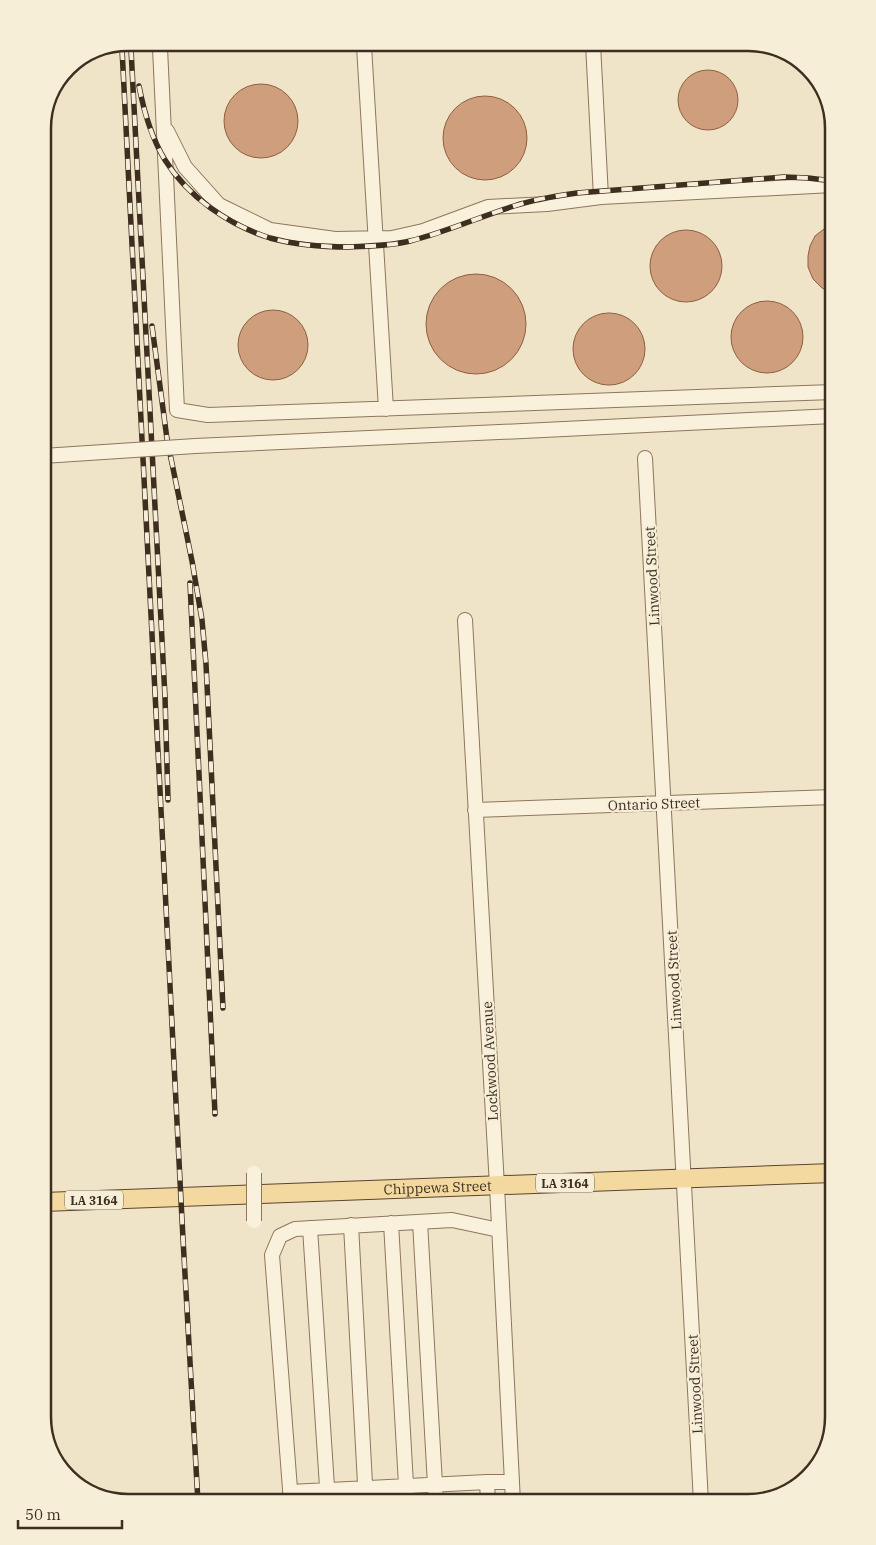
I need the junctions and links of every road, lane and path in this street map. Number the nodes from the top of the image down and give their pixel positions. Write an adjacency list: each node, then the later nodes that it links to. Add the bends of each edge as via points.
1 (160, 51): 4 (street)
2 (364, 51): 7 (street)
3 (593, 51): 6 (street)
4 (164, 126): 7 (street, via 184,167 219,205 270,230 335,239); 9 (street, via 177,410 208,415)
5 (825, 185): 6 (street)
6 (601, 197): 7 (street, via 488,207 424,231)
7 (375, 238): 9 (street)
8 (825, 392): 9 (street)
9 (386, 409)
10 (825, 416): 11 (street, bridge)
11 (51, 455)
12 (645, 458): 15 (street, Linwood Street)
13 (465, 620): 16 (street, Lockwood Avenue)
14 (825, 797): 15 (street, Ontario Street)
15 (664, 804): 16 (street, Ontario Street); 19 (street, Linwood Street)
16 (475, 810): 20 (street, Lockwood Avenue)
17 (825, 1173): 19 (main road, Chippewa Street / LA 3164)
18 (254, 1174): 22 (street, bridge)
19 (684, 1178): 20 (main road, Chippewa Street / LA 3164); 40 (street, Linwood Street)
20 (497, 1186): 21 (main road, Chippewa Street / LA 3164); 27 (street, Lockwood Avenue)
21 (51, 1202)
22 (254, 1221)
23 (420, 1222): 24 (street); 27 (street, via 452,1220); 30 (street)
24 (391, 1223): 25 (street); 31 (street)
25 (351, 1225): 26 (street); 34 (street)
26 (310, 1228): 32 (street, via 295,1229 280,1236 272,1255); 33 (street)
27 (499, 1230): 29 (street, Lockwood Avenue)
28 (487, 1482): 29 (street); 30 (street); 38 (street)
29 (512, 1482): 39 (street, Lockwood Avenue)
30 (436, 1485): 31 (street); 37 (street)
31 (405, 1486): 35 (street); 36 (street)
32 (291, 1494)
33 (327, 1494)
34 (365, 1494)
35 (369, 1494)
36 (406, 1494)
37 (436, 1494)
38 (488, 1494)
39 (513, 1494)
40 (701, 1494)

